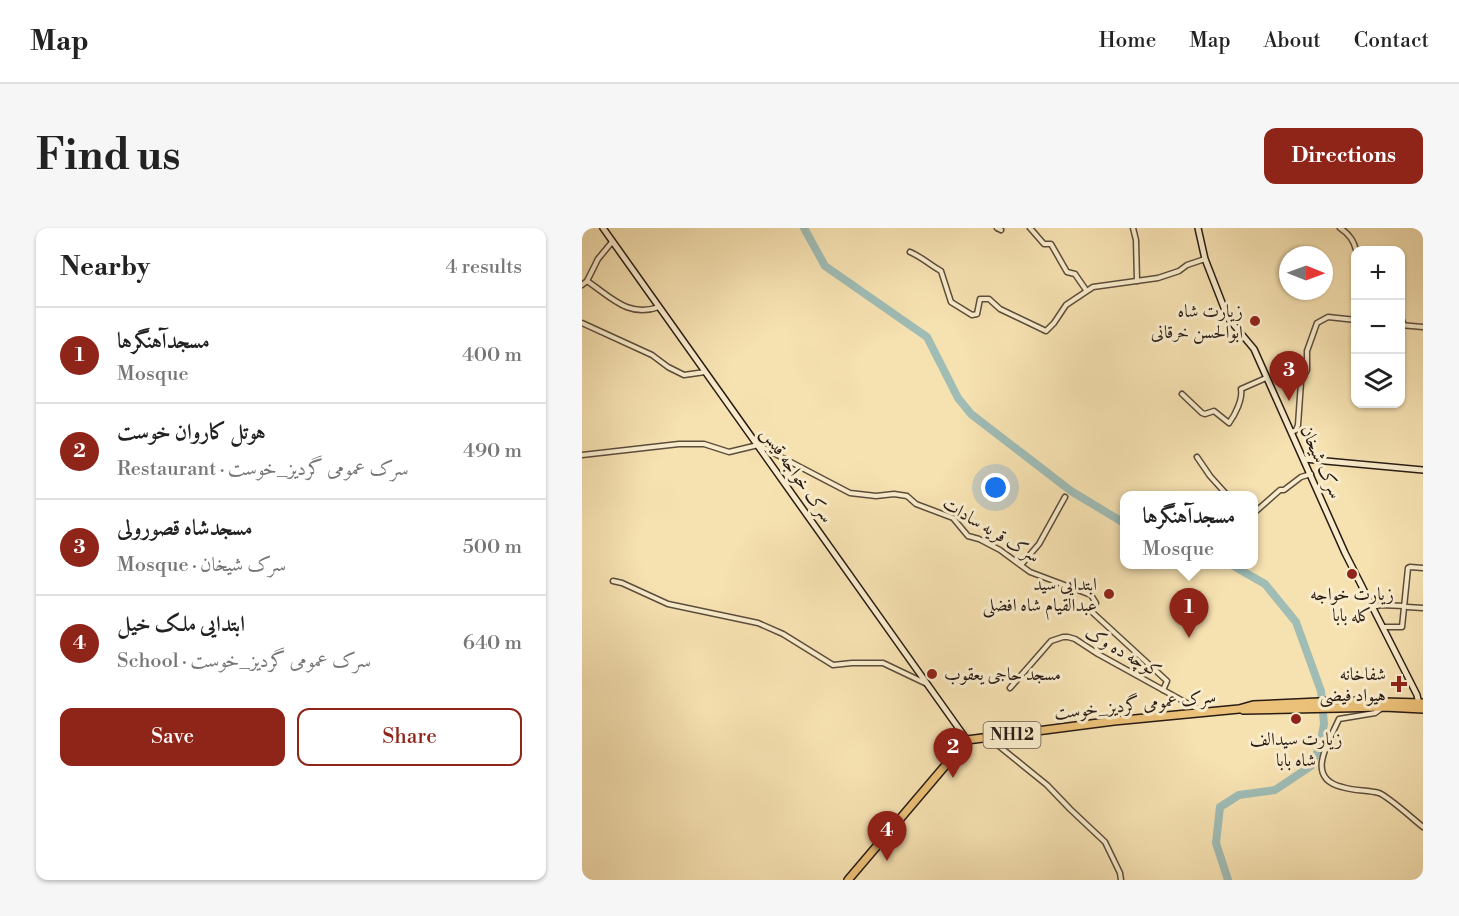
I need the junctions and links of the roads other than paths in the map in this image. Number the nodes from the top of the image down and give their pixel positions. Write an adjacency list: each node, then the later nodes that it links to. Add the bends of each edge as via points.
1 (603, 228): 6 (street, سرک خواجه قیس)
2 (1030, 228): 13 (street, via 1044,244 1051,244 1067,272 1075,274)
3 (1133, 228): 10 (street)
4 (1198, 228): 9 (street, سرک شیخان)
5 (1340, 228): 7 (street)
6 (612, 242): 11 (street); 14 (street, سرک خواجه قیس)
7 (1355, 246)
8 (910, 252): 13 (street, via 941,271 951,302 972,315 977,314 980,299 989,299 1000,309 1046,331 1066,305)
9 (1205, 259): 10 (street, via 1158,278); 20 (street, سرک شیخان, via 1228,318 1254,349)
10 (1137, 280): 13 (street)
11 (587, 281): 12 (street); 14 (street, via 627,308 638,311)
12 (582, 285)
13 (1086, 290)
14 (658, 307): 19 (street, سرک خواجه قیس)
15 (1351, 319): 22 (street, via 1328,317 1317,323 1301,382 1298,425)
16 (582, 323): 19 (street, via 652,355 684,375)
17 (1405, 325): 18 (street)
18 (1423, 327)
19 (705, 372): 23 (street, سرک خواجه قیس)
20 (1266, 378): 21 (street, via 1241,389 1239,404 1229,423 1214,411 1202,413); 22 (street, سرک شیخان)
21 (1182, 394)
22 (1292, 432): 26 (street, سرک شیخان)
23 (758, 445): 24 (street, via 729,452 704,444 679,444); 32 (street, سرک قریه سادات, via 850,493 907,496 916,504 952,518 968,536); 39 (street, سرک خواجه قیس)
24 (582, 455)
25 (1197, 457): 29 (street)
26 (1304, 459): 27 (street); 28 (street, سرک شیخان)
27 (1423, 470)
28 (1311, 474): 31 (street, via 1280,490); 35 (street, سرک شیخان)
29 (1224, 491)
30 (1065, 497): 32 (street, via 1039,544)
31 (1258, 509)
32 (1021, 565): 41 (street, سرک قریه سادات, via 1091,595 1096,603 1092,612 1167,681)
33 (1423, 568): 36 (street, via 1408,568)
34 (613, 581): 39 (street, via 668,604 758,623 833,665 883,663)
35 (1372, 607): 36 (street); 38 (street, سرک شیخان)
36 (1405, 607): 37 (street); 38 (street, via 1402,627)
37 (1423, 608)
38 (1383, 627): 43 (street, سرک شیخان)
39 (928, 685): 47 (street, سرک خواجه قیس)
40 (1010, 688): 41 (street, کوچه ده وک, via 1051,641 1063,637 1075,639)
41 (1163, 690): 45 (street, کوچه ده وک)
42 (1341, 705): 43 (highway, سرک عمومی گردیز_خوست / NH12); 44 (highway, سرک عمومی گردیز_خوست / NH12); 45 (highway, سرک عمومی گردیز_خوست / NH12, via 1253,705)
43 (1421, 706): 44 (highway, سرک عمومی گردیز_خوست / NH12)
44 (1383, 707): 48 (street, via 1375,713 1339,719 1321,758 1323,776 1342,788 1381,794)
45 (1204, 712): 46 (highway, سرک عمومی گردیز_خوست / NH12)
46 (988, 738): 47 (highway, سرک عمومی گردیز_خوست / NH12); 50 (street, via 1047,785 1105,842)
47 (967, 740): 49 (highway, NH12)
48 (1423, 827)
49 (848, 880)
50 (1120, 880)

